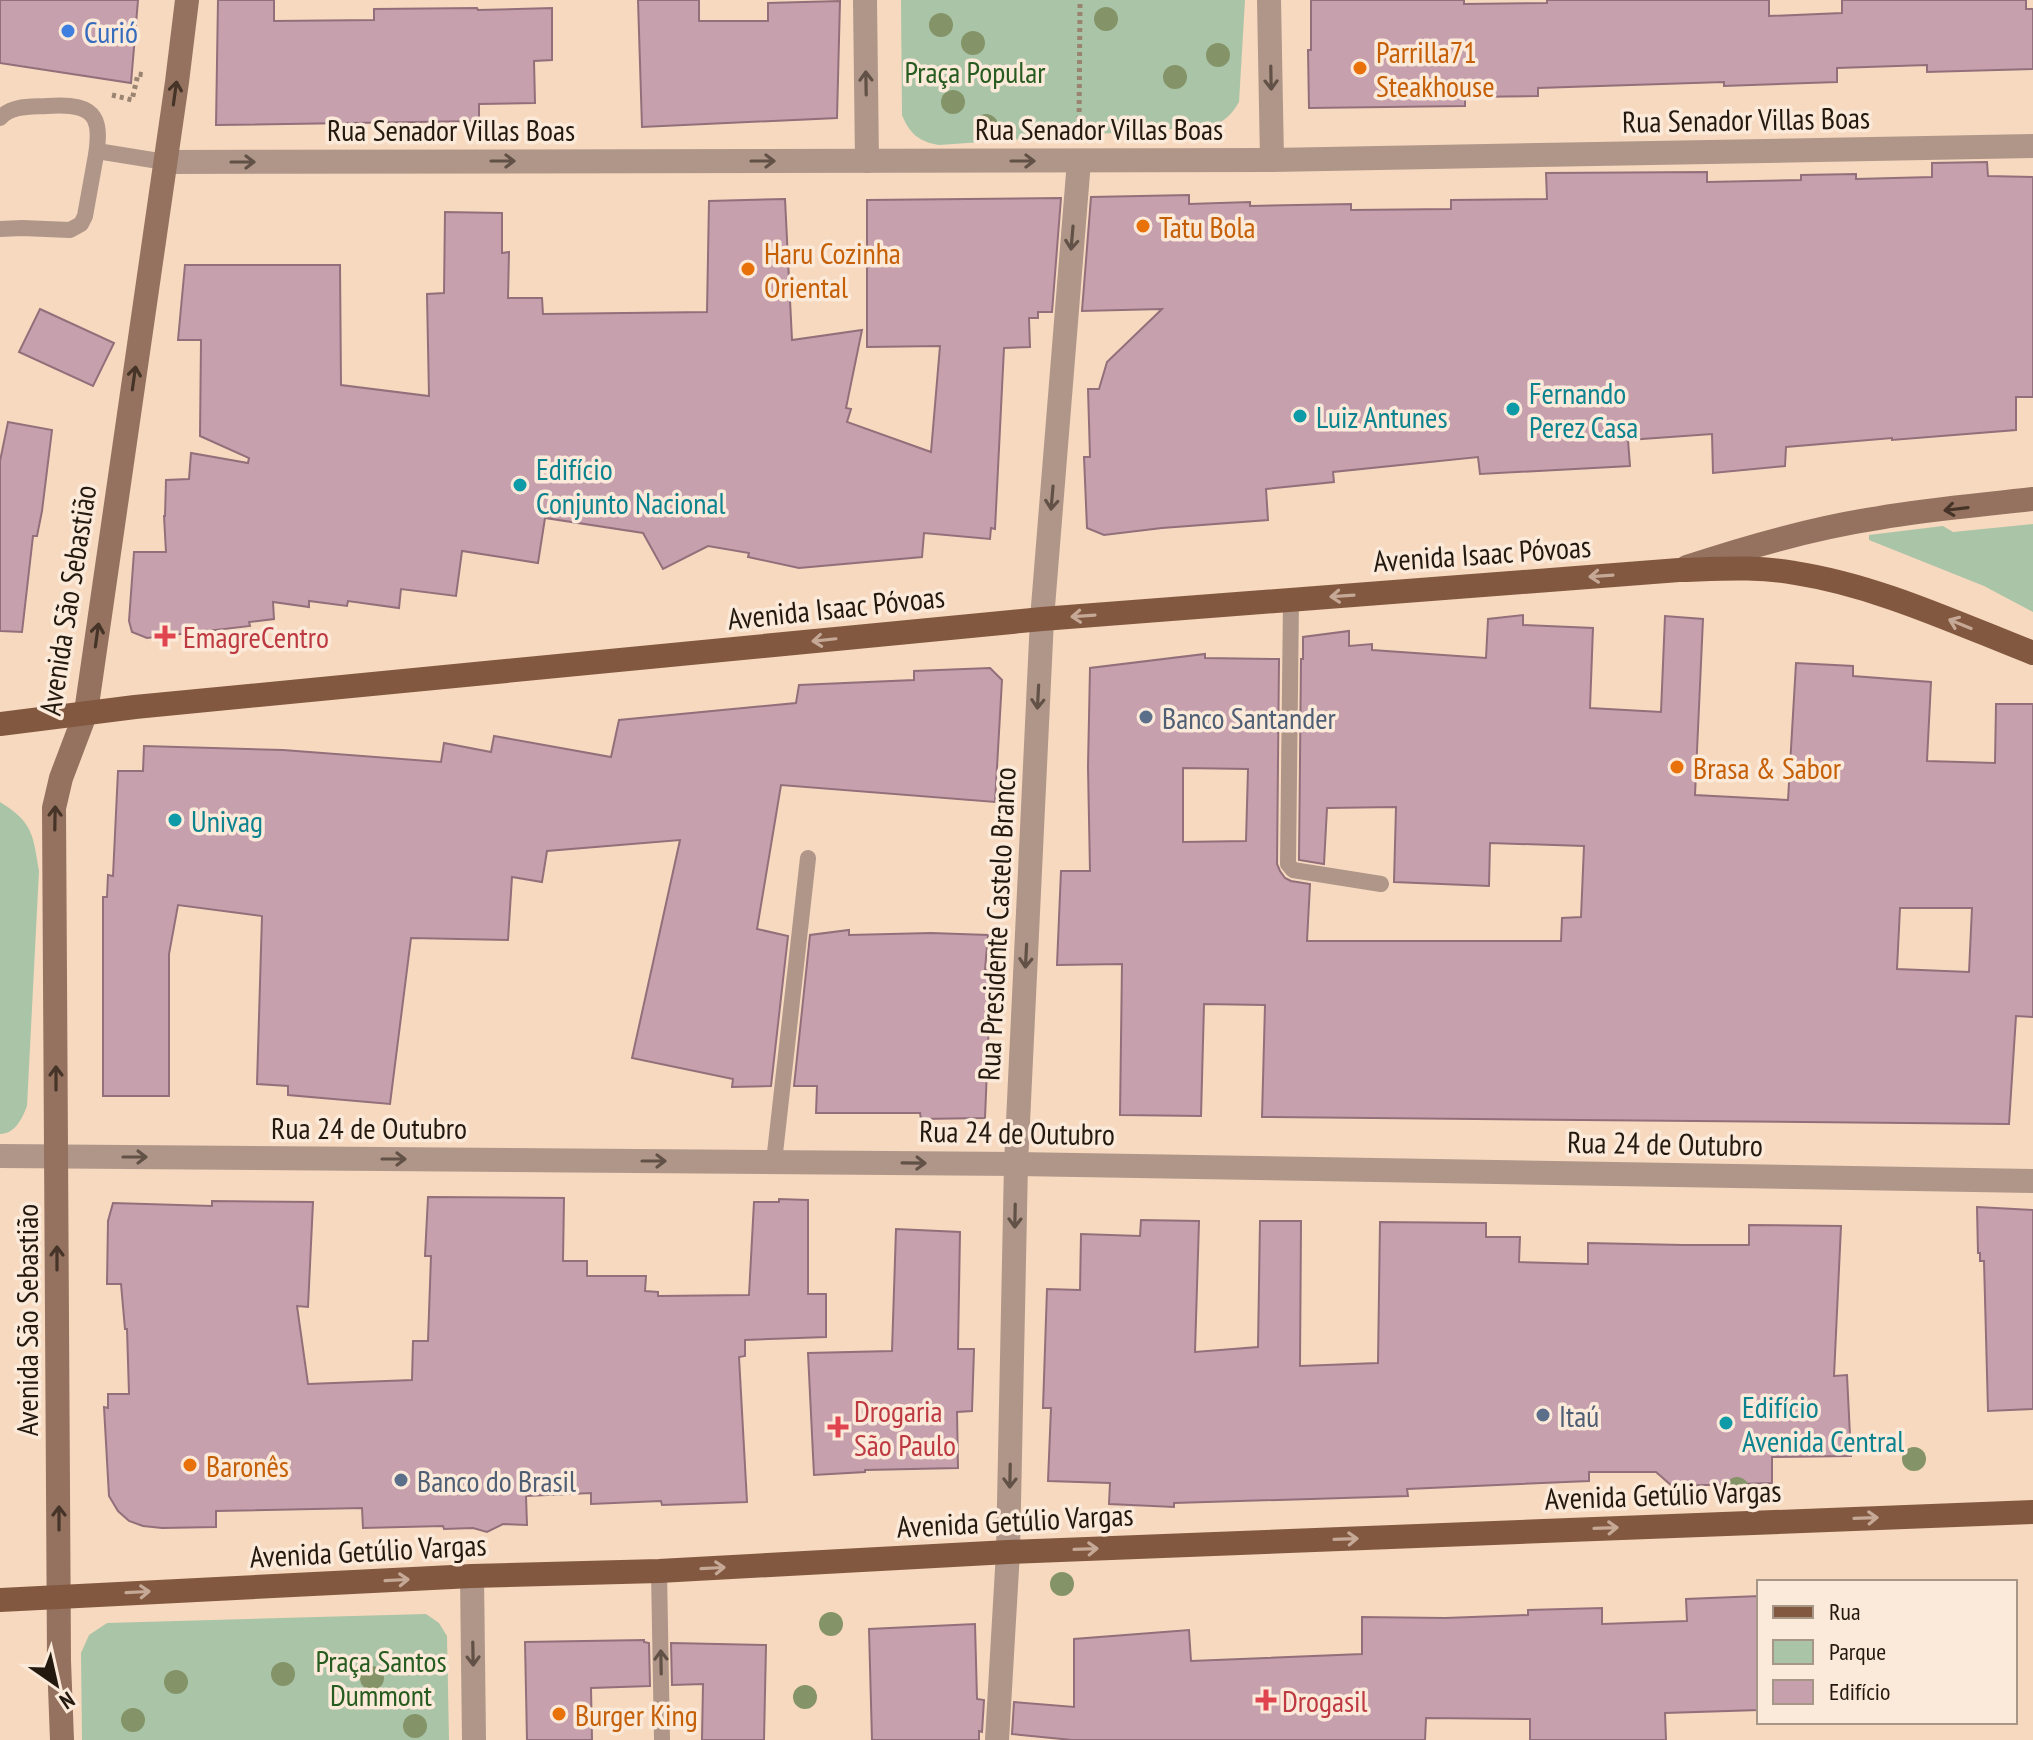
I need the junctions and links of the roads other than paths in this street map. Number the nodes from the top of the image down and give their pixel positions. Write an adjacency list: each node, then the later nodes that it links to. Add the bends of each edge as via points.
1 (187, 0): 10 (street, Avenida São Sebastião, one-way to 1)
2 (865, 0): 8 (street, one-way to 2)
3 (1269, 0): 7 (street, one-way to 7)
4 (0, 118): 6 (lane, via 16,108 64,105 88,111 97,121)
5 (2033, 146): 7 (street, Rua Senador Villas Boas)
6 (97, 151): 10 (lane); 11 (lane, via 81,224 70,230)
7 (1272, 160): 9 (street, Rua Senador Villas Boas)
8 (867, 161): 9 (street, Rua Senador Villas Boas, one-way to 9); 10 (street, Rua Senador Villas Boas, one-way to 8)
9 (1079, 161): 15 (street, Rua Presidente Castelo Branco, one-way to 15)
10 (165, 162): 17 (street, Avenida São Sebastião, one-way to 10)
11 (0, 229)
12 (2033, 499): 13 (street, Avenida Isaac Póvoas, one-way to 13, via 1808,531)
13 (1679, 570): 14 (main road, Avenida Isaac Póvoas, one-way to 14); 16 (main road, Avenida Isaac Póvoas, one-way to 13, via 1852,586 1744,568)
14 (1291, 600): 15 (main road, Avenida Isaac Póvoas, one-way to 15); 20 (lane, via 1288,864 1293,870)
15 (1042, 619): 17 (main road, Avenida Isaac Póvoas, one-way to 17); 24 (street, Rua Presidente Castelo Branco, one-way to 24)
16 (2033, 653)
17 (86, 712): 18 (main road, Avenida Isaac Póvoas); 22 (street, Avenida São Sebastião, one-way to 17, via 54,808)
18 (0, 724)
19 (808, 858): 23 (lane)
20 (1381, 884)
21 (0, 1156): 22 (street, Rua 24 de Outubro)
22 (57, 1156): 23 (street, Rua 24 de Outubro, one-way to 23); 30 (street, Avenida São Sebastião, one-way to 22)
23 (774, 1162): 24 (street, Rua 24 de Outubro, one-way to 24)
24 (1016, 1164): 25 (street, Rua 24 de Outubro); 27 (street, Rua Presidente Castelo Branco, one-way to 27)
25 (2033, 1181)
26 (2033, 1512): 27 (main road, Avenida Getúlio Vargas, one-way to 26)
27 (1008, 1552): 28 (main road, Avenida Getúlio Vargas, one-way to 27); 35 (street, Rua Presidente Castelo Branco)
28 (659, 1571): 29 (main road, Avenida Getúlio Vargas); 34 (lane, one-way to 28)
29 (472, 1576): 30 (main road, Avenida Getúlio Vargas, one-way to 29); 33 (street, one-way to 33)
30 (60, 1596): 31 (main road, Avenida Getúlio Vargas); 32 (street, Avenida São Sebastião)
31 (0, 1600)
32 (62, 1740)
33 (474, 1740)
34 (662, 1740)
35 (997, 1740)

